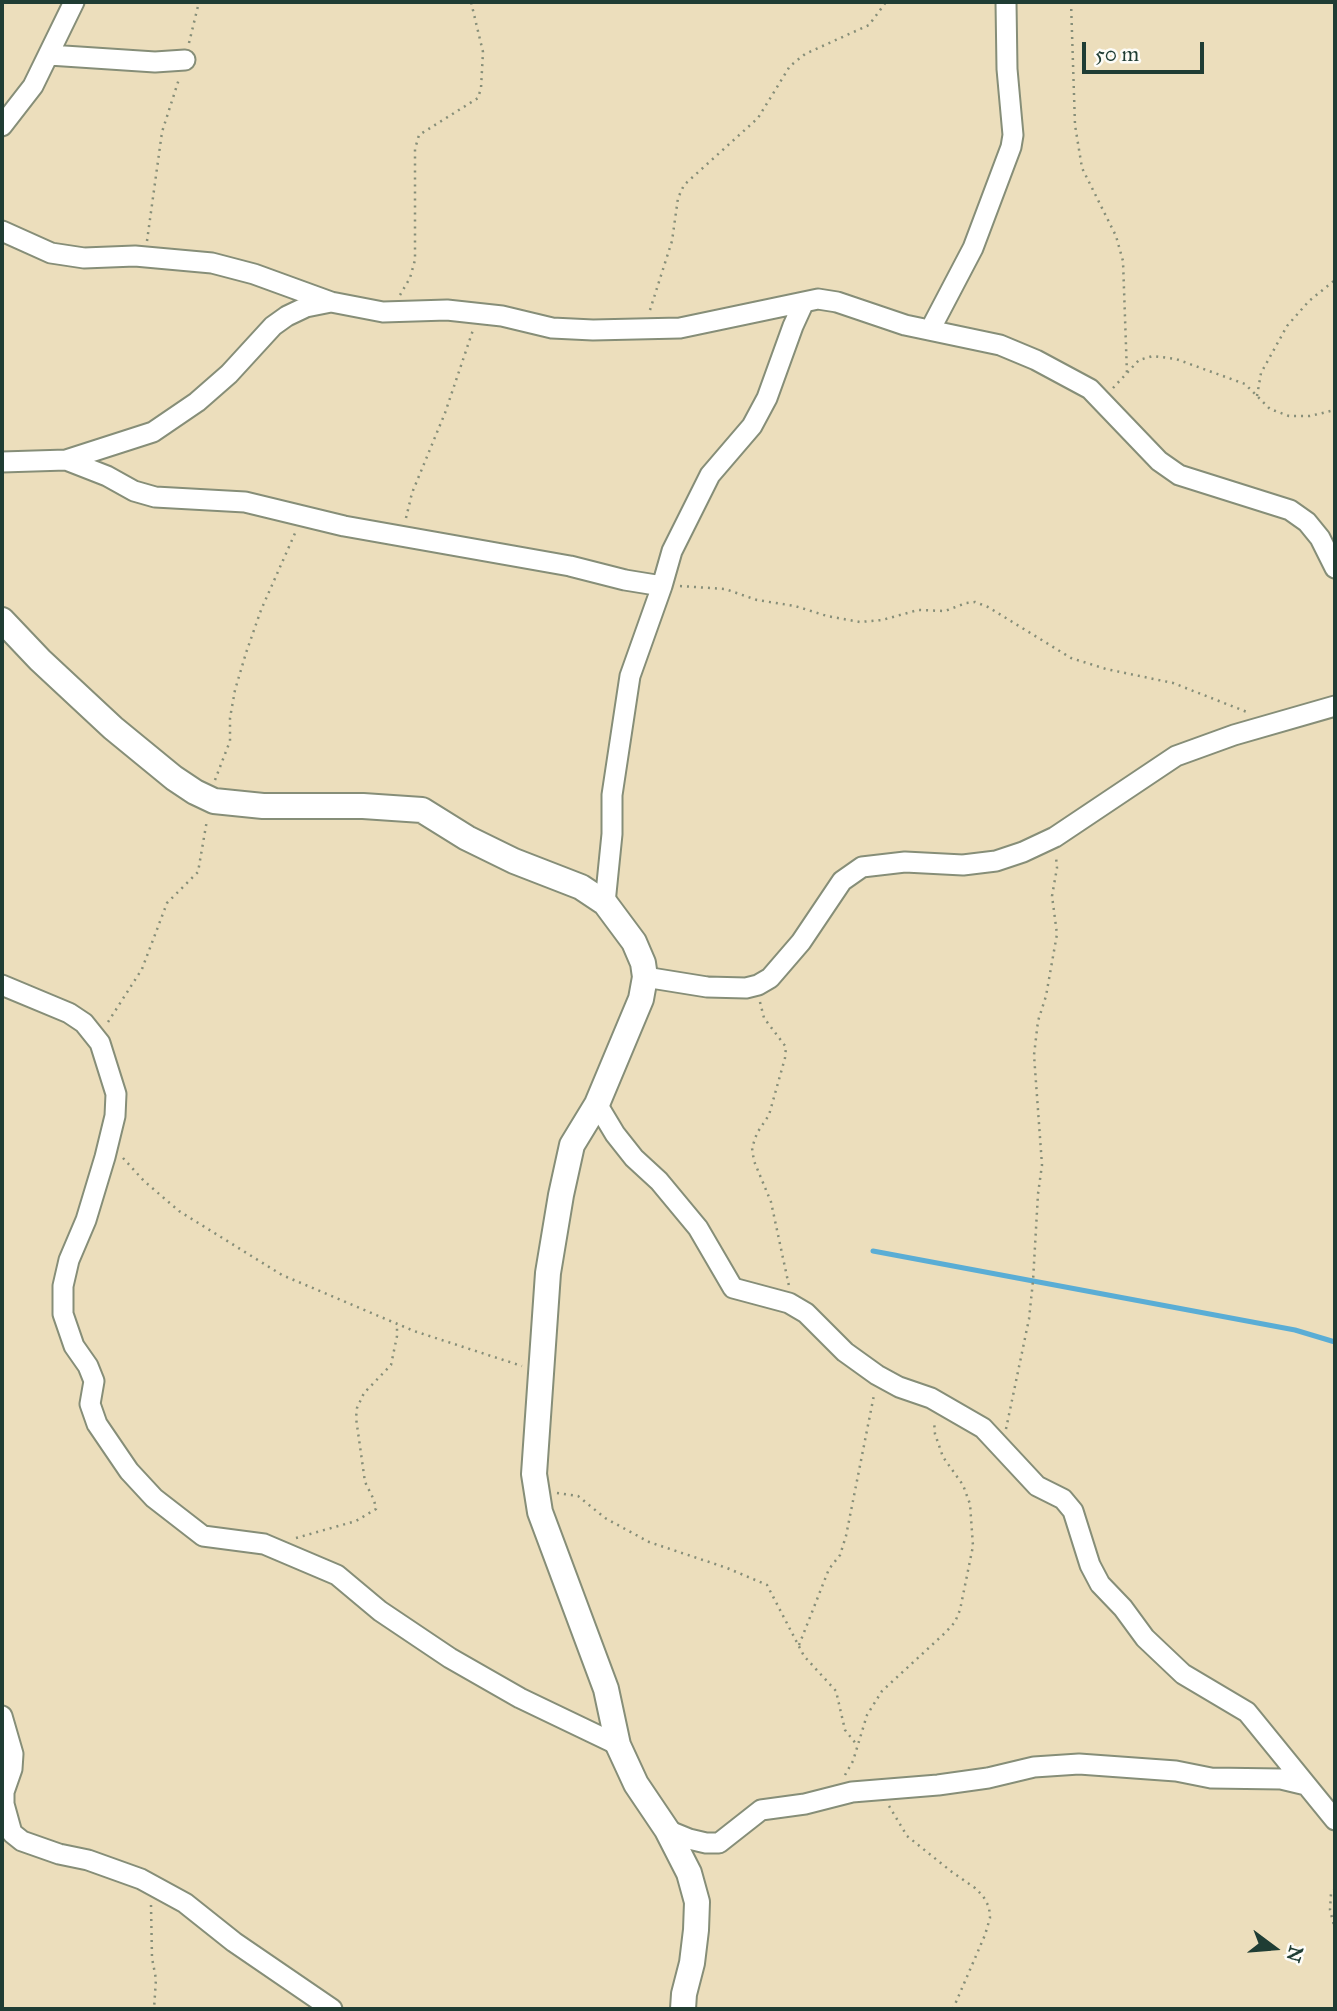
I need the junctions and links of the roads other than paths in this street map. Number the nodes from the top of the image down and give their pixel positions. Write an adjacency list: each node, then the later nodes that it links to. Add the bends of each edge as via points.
1 (74, 2): 3 (street)
2 (1006, 2): 9 (street, via 1011,147 973,248)
3 (49, 55): 4 (street); 5 (street, via 33,86)
4 (185, 60)
5 (2, 126)
6 (2, 231): 7 (street, via 51,253 212,263)
7 (331, 302): 8 (street, via 383,312 447,310 552,328 593,330 680,328); 10 (street, via 306,307 273,326 229,374 153,432)
8 (803, 302): 9 (street, via 837,302); 13 (street, via 766,398 752,426 710,475 672,551)
9 (930, 330): 12 (street, via 1015,350 1090,389 1159,461 1179,475 1290,510 1307,522)
10 (66, 460): 11 (street); 13 (street, via 155,497 244,502 344,526)
11 (2, 462)
12 (1335, 568)
13 (662, 586): 16 (street, via 630,676 624,709 612,795)
14 (2, 620): 16 (street, via 113,728 174,778 211,799 263,806 422,810 467,838 581,887)
15 (1335, 706): 17 (street, via 1176,756 1055,837 1023,852 963,865 905,862 862,867 842,881 801,942 770,978 758,985 707,987)
16 (605, 904): 17 (street, via 634,942)
17 (645, 977): 19 (street)
18 (2, 985): 21 (street, via 84,1023 100,1043 116,1094 109,1143 69,1259 63,1314 94,1381 90,1404 97,1424 129,1471 154,1498 203,1536 264,1544 337,1575 380,1611 450,1658)
19 (597, 1104): 21 (street, via 572,1145 561,1195 548,1273 534,1474 540,1512 606,1689); 22 (street, via 615,1135 698,1228 733,1288 789,1303 877,1375 983,1427 1037,1486 1063,1499 1073,1511 1100,1584 1145,1638 1183,1674 1247,1712)
20 (2, 1716): 25 (street, via 13,1754 4,1792 12,1833 22,1841 141,1879 186,1903)
21 (618, 1745): 24 (street, via 636,1784)
22 (1306, 1785): 23 (street); 24 (street, via 1281,1779 1211,1778 1079,1764 1034,1767 988,1778 852,1792 761,1810 719,1843)
23 (1335, 1820)
24 (667, 1830): 26 (street, via 696,1902)
25 (332, 2009)
26 (684, 2009)

